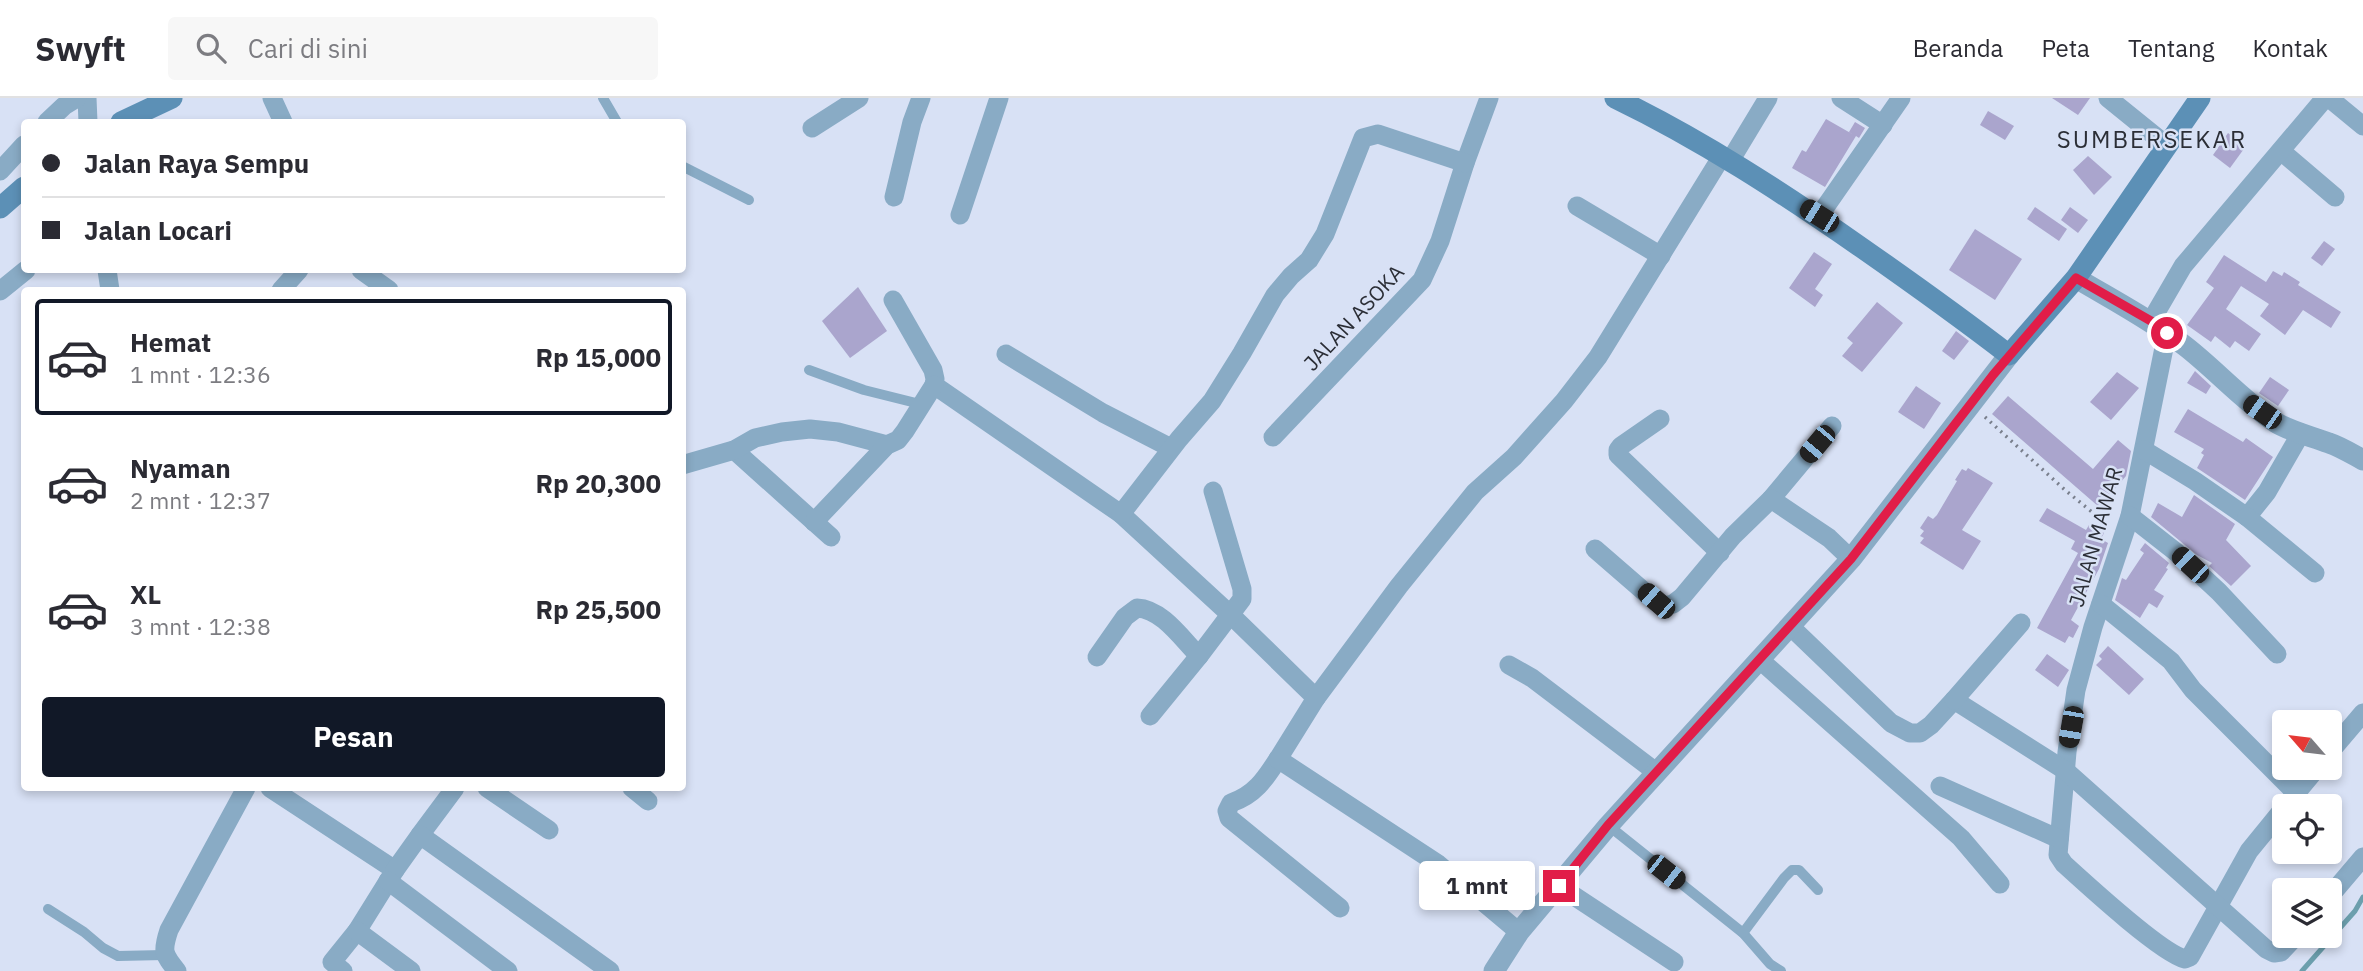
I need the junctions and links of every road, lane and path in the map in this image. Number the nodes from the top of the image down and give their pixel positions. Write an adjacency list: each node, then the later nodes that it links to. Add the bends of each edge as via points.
1 (77, 98): 17 (street)
2 (87, 98): 18 (street)
3 (173, 98): 19 (main road)
4 (272, 98): 20 (street)
5 (603, 98): 21 (lane)
6 (859, 98): 24 (street)
7 (921, 98): 33 (street)
8 (999, 98): 38 (street)
9 (1489, 98): 29 (street, JALAN ASOKA)
10 (1615, 98): 28 (main road)
11 (1768, 98): 28 (street)
12 (1841, 98): 22 (street)
13 (1901, 98): 22 (street)
14 (2108, 98): 25 (street)
15 (2200, 98): 25 (main road)
16 (2327, 98): 23 (street); 27 (street, JALAN MAWAR)
17 (50, 119)
18 (88, 119)
19 (128, 119)
20 (282, 119)
21 (615, 119)
22 (1883, 125): 39 (street)
23 (2363, 126)
24 (812, 128)
25 (2166, 145): 44 (main road)
26 (21, 148): 31 (street)
27 (2281, 151): 34 (street); 49 (street, JALAN MAWAR, via 2183,266)
28 (1726, 159): 39 (main road); 40 (street)
29 (1465, 163): 59 (street, JALAN ASOKA, via 1422,280); 61 (street, via 1378,134 1363,138 1325,234 1309,260 1275,295 1212,401)
30 (686, 168): 35 (lane)
31 (0, 170)
32 (21, 190): 37 (main road)
33 (894, 197)
34 (2335, 197)
35 (749, 200)
36 (1577, 205): 40 (street)
37 (0, 208)
38 (960, 215)
39 (1819, 216): 51 (main road)
40 (1661, 257): 87 (street, via 1570,393 1514,457 1475,492)
41 (22, 273): 47 (street)
42 (296, 273): 45 (street)
43 (365, 273): 46 (street)
44 (2076, 278): 49 (street); 51 (main road)
45 (284, 287)
46 (384, 287)
47 (0, 291)
48 (893, 300): 53 (street, via 933,370)
49 (2159, 327): 58 (street, via 2250,404); 63 (street, JALAN MAWAR)
50 (1006, 354): 61 (street)
51 (2009, 355): 55 (street)
52 (809, 370): 54 (lane)
53 (934, 385): 54 (street); 68 (street)
54 (920, 404): 60 (street, via 898,440)
55 (1970, 404): 73 (path); 76 (street)
56 (1660, 419): 75 (street, via 1620,446 1618,455)
57 (1832, 426): 67 (street)
58 (2301, 433): 64 (street); 70 (street)
59 (1273, 437)
60 (887, 445): 62 (street, via 810,429 755,438); 71 (street)
61 (1171, 448): 68 (street)
62 (734, 450): 65 (street); 71 (street)
63 (2144, 450): 69 (street, JALAN MAWAR); 70 (street)
64 (2363, 460)
65 (686, 464)
66 (1213, 491): 79 (street, via 1242,589 1241,603)
67 (1771, 499): 75 (street); 76 (street, via 1829,538)
68 (1121, 514): 79 (street)
69 (2130, 516): 73 (street, JALAN MAWAR); 82 (street, via 2219,592)
70 (2247, 517): 77 (street)
71 (814, 522): 72 (street)
72 (831, 537)
73 (2123, 538): 78 (street, JALAN MAWAR)
74 (1595, 549): 75 (street, via 1665,606 1682,597)
75 (1720, 553)
76 (1851, 559): 81 (street)
77 (2315, 573)
78 (2101, 604): 93 (street, JALAN MAWAR, via 2076,690); 102 (street, via 2171,661)
79 (1230, 615): 83 (street); 87 (street)
80 (2021, 623): 88 (street)
81 (1791, 627): 85 (street); 88 (street, via 1902,730 1920,733)
82 (2277, 654)
83 (1199, 656): 84 (street, via 1161,617 1148,608 1137,608 1125,617); 90 (street)
84 (1097, 657)
85 (1760, 660): 94 (street); 113 (street, via 1961,838)
86 (1509, 665): 94 (street)
87 (1316, 698): 92 (street)
88 (1954, 700): 93 (street)
89 (2363, 713): 91 (street)
90 (1150, 716)
91 (2342, 738)
92 (1278, 759): 117 (street, via 1259,787 1231,803 1229,818); 120 (street, via 1438,864)
93 (2066, 762): 109 (street, JALAN MAWAR); 116 (street)
94 (1656, 772): 106 (street)
95 (2307, 780): 103 (street)
96 (1940, 786): 109 (street)
97 (244, 791): 123 (street, via 169,930)
98 (274, 791): 111 (street)
99 (453, 791): 108 (street)
100 (491, 791): 107 (street)
101 (636, 791): 104 (street)
102 (2280, 794)
103 (2295, 794)
104 (648, 801)
105 (2272, 823): 116 (street, via 2249,851)
106 (1608, 825): 114 (street); 121 (lane)
107 (549, 830)
108 (419, 835): 111 (street); 129 (street)
109 (2059, 839): 116 (street, via 2058,855 2064,864 2181,958 2190,957)
110 (2363, 857): 112 (street)
111 (392, 876): 119 (street); 128 (street)
112 (2342, 882)
113 (2000, 884)
114 (1559, 886): 120 (street); 124 (street)
115 (1818, 890): 121 (lane, via 1799,870 1792,870)
116 (2217, 906): 122 (street, via 2274,953)
117 (1340, 908)
118 (48, 909): 123 (lane, via 118,956)
119 (357, 932): 125 (street); 127 (street)
120 (1519, 932): 130 (street)
121 (1743, 933): 131 (lane)
122 (2286, 948)
123 (164, 955): 126 (street)
124 (1674, 962)
125 (333, 968)
126 (177, 971)
127 (411, 971)
128 (508, 971)
129 (610, 971)
130 (1494, 971)
131 (1781, 971)

